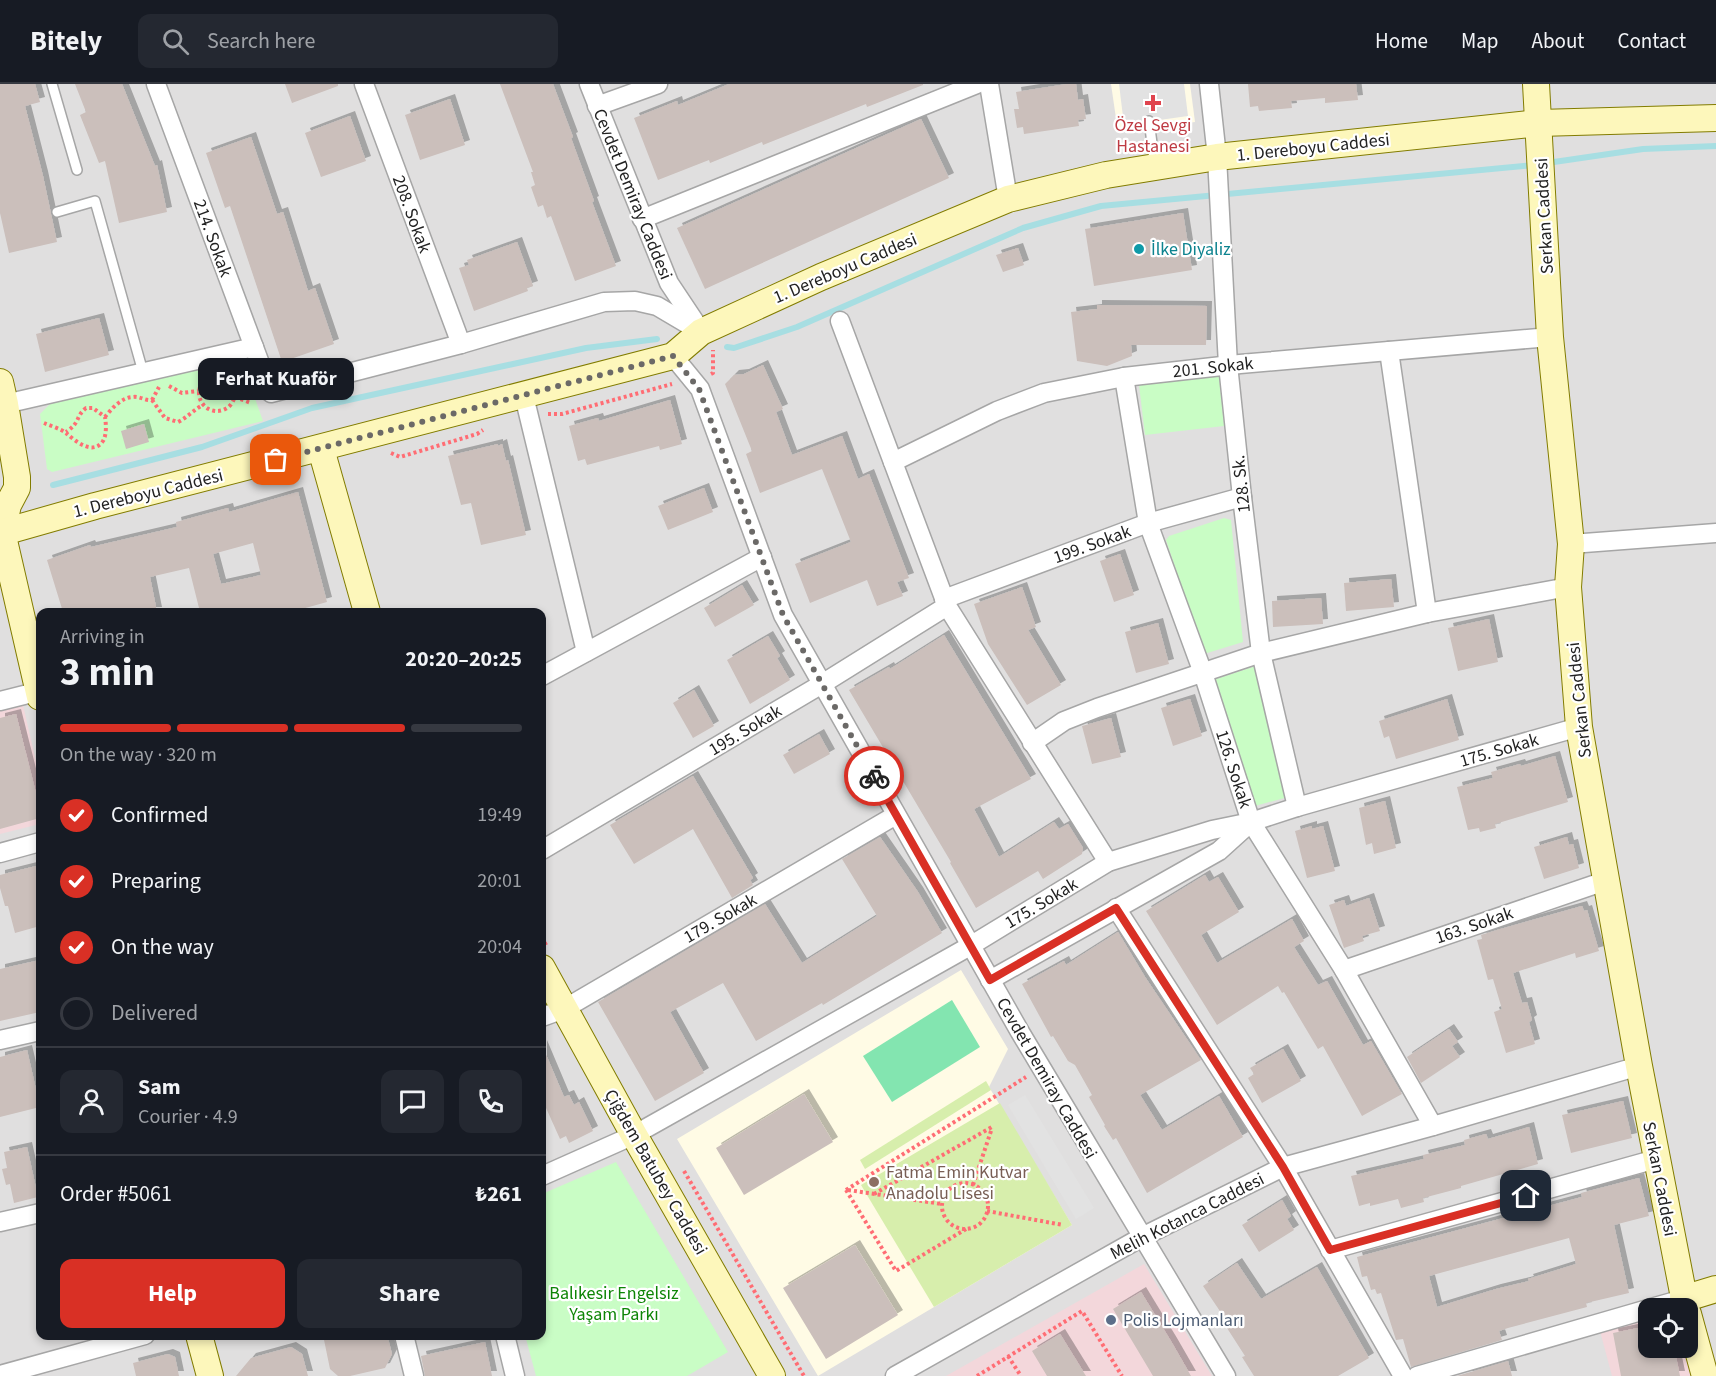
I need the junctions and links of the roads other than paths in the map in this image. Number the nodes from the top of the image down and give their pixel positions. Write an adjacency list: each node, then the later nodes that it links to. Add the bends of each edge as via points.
1 (52, 84): 16 (lane)
2 (156, 84): 24 (street, 214. Sokak)
3 (364, 84): 23 (street, 208. Sokak)
4 (589, 84): 10 (street, Cevdet Demiray Caddesi)
5 (658, 84): 10 (street)
6 (977, 84): 19 (street)
7 (989, 84): 17 (street)
8 (1209, 84): 14 (street, 128. Sk.)
9 (1536, 84): 13 (main road, Serkan Caddesi)
10 (597, 106): 19 (street, Cevdet Demiray Caddesi)
11 (1716, 118): 13 (main road, 1. Dereboyu Caddesi)
12 (1149, 121): 15 (lane)
13 (1539, 123): 14 (main road, 1. Dereboyu Caddesi); 21 (main road, Serkan Caddesi)
14 (1217, 157): 15 (main road, 1. Dereboyu Caddesi); 27 (street, 128. Sk.)
15 (1156, 167): 17 (main road, 1. Dereboyu Caddesi)
16 (77, 170)
17 (1008, 199): 22 (main road, 1. Dereboyu Caddesi, via 821,277)
18 (57, 212): 28 (lane, via 95,201)
19 (642, 219): 22 (street, Cevdet Demiray Caddesi, via 669,283)
20 (840, 321): 33 (street)
21 (1550, 338): 25 (street, 201. Sokak); 39 (main road, Serkan Caddesi)
22 (707, 341): 23 (street, via 657,306 635,301 604,302); 26 (main road, 1. Dereboyu Caddesi)
23 (461, 344): 24 (street, 214. Sokak, via 271,393)
24 (254, 347): 28 (street)
25 (1389, 351): 27 (street, 201. Sokak); 44 (street)
26 (673, 356): 31 (main road, 1. Dereboyu Caddesi); 40 (street, Cevdet Demiray Caddesi, via 699,389)
27 (1228, 365): 29 (street, 201. Sokak); 35 (street, 128. Sk.)
28 (143, 372): 30 (street)
29 (1125, 376): 33 (street, 201. Sokak, via 1044,393 997,411); 36 (street, 126. Sokak)
30 (3, 393): 34 (main road)
31 (532, 406): 32 (main road, 1. Dereboyu Caddesi); 45 (street)
32 (321, 449): 37 (main road, 1. Dereboyu Caddesi); 43 (main road)
33 (893, 462): 42 (street)
34 (8, 496): 37 (main road)
35 (1242, 497): 36 (street, 199. Sokak); 46 (street, 128. Sk.)
36 (1148, 523): 42 (street, 199. Sokak); 47 (street, 126. Sokak)
37 (1, 532): 49 (main road)
38 (1716, 533): 39 (street)
39 (1571, 544): 41 (main road, Serkan Caddesi)
40 (762, 557): 45 (street); 50 (street, Cevdet Demiray Caddesi, via 783,615)
41 (1568, 587): 44 (street); 53 (main road, Serkan Caddesi)
42 (945, 603): 50 (street, 195. Sokak); 54 (street)
43 (363, 608)
44 (1427, 613): 46 (street)
45 (586, 652): 48 (street)
46 (1262, 653): 47 (street); 55 (street, 128. Sk.)
47 (1203, 673): 54 (street, via 1064,721); 57 (street, 126. Sokak)
48 (546, 674)
49 (36, 676)
50 (822, 684): 56 (street, Cevdet Demiray Caddesi); 59 (street, 195. Sokak)
51 (36, 694): 52 (street)
52 (0, 701)
53 (1580, 727): 55 (street, 175. Sokak); 62 (main road, Serkan Caddesi)
54 (1032, 743): 61 (street)
55 (1296, 807): 57 (street, 175. Sokak)
56 (896, 814): 64 (street, Cevdet Demiray Caddesi); 68 (street, 179. Sokak)
57 (1251, 822): 61 (street, 175. Sokak); 63 (street, via 1219,851); 65 (street, 126. Sokak)
58 (36, 843): 60 (street)
59 (546, 848)
60 (0, 853)
61 (1108, 862): 64 (street, 175. Sokak)
62 (1605, 881): 65 (street, 163. Sokak); 71 (main road, Serkan Caddesi)
63 (1116, 908): 66 (street); 75 (street)
64 (970, 946): 66 (street, Cevdet Demiray Caddesi); 73 (street, 175. Sokak)
65 (1344, 970): 72 (street, 126. Sokak)
66 (990, 980): 79 (street, Cevdet Demiray Caddesi)
67 (546, 984): 68 (main road, Çiğdem Batubey Caddesi)
68 (553, 1013): 73 (main road, Çiğdem Batubey Caddesi)
69 (36, 1032): 70 (street)
70 (0, 1040)
71 (1639, 1066): 72 (street, Melih Kotanca Caddesi); 74 (main road, Serkan Caddesi)
72 (1433, 1126): 75 (street, Melih Kotanca Caddesi)
73 (634, 1136): 76 (street, 175. Sokak); 95 (main road, Çiğdem Batubey Caddesi)
74 (1656, 1159): 80 (street); 82 (main road, Serkan Caddesi)
75 (1283, 1167): 79 (street, Melih Kotanca Caddesi); 80 (street)
76 (546, 1174)
77 (36, 1214): 78 (street)
78 (0, 1222)
79 (1142, 1238): 96 (street, Melih Kotanca Caddesi); 97 (street, Cevdet Demiray Caddesi)
80 (1330, 1250): 98 (street)
81 (1716, 1289): 83 (main road)
82 (1683, 1298)
83 (1698, 1299)
84 (1638, 1312): 99 (street)
85 (132, 1340): 90 (street)
86 (200, 1340): 92 (main road)
87 (405, 1340): 93 (street)
88 (506, 1340): 94 (street)
89 (1698, 1352): 100 (main road, Serkan Caddesi)
90 (54, 1369): 91 (street)
91 (0, 1375)
92 (210, 1376)
93 (414, 1376)
94 (515, 1376)
95 (772, 1376)
96 (895, 1376)
97 (1226, 1376)
98 (1403, 1376)
99 (1417, 1376)
100 (1705, 1376)

